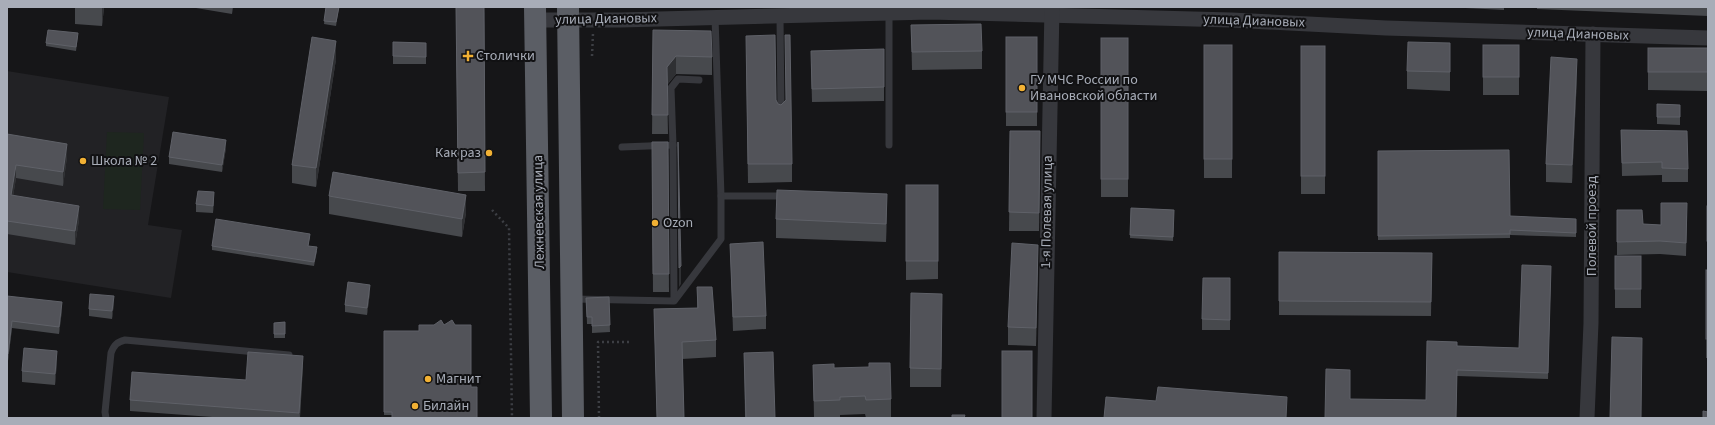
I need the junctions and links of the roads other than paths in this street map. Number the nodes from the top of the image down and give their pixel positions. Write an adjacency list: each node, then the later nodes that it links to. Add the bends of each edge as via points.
1 (889, 10): 2 (street, улица Диановых); 5 (street, улица Диановых); 12 (lane)
2 (1052, 11): 7 (street, улица Диановых); 22 (street, 1-я Полевая улица)
3 (536, 14): 4 (street, улица Диановых); 20 (highway, Лежневская улица)
4 (568, 14): 6 (street, улица Диановых); 16 (highway)
5 (780, 15): 6 (street, улица Диановых); 10 (lane)
6 (715, 17): 14 (lane)
7 (1593, 34): 8 (street, улица Диановых); 23 (street, Полевой проезд, via 1591,323)
8 (1708, 38)
9 (699, 80): 11 (lane, via 678,79 671,88)
10 (781, 118)
11 (673, 145): 13 (lane); 17 (lane)
12 (889, 145)
13 (622, 147)
14 (721, 196): 15 (lane); 17 (lane, via 721,239)
15 (791, 196)
16 (571, 299): 17 (lane); 21 (highway)
17 (674, 300)
18 (289, 355): 19 (lane, via 125,340 119,342 111,353)
19 (106, 418)
20 (541, 418)
21 (573, 418)
22 (1044, 418)
23 (1587, 418)

